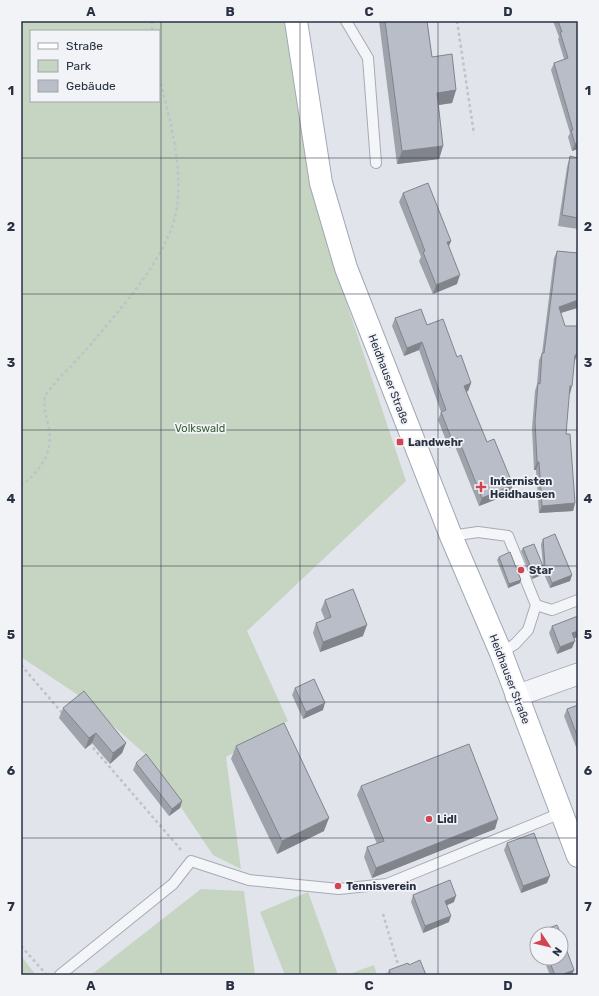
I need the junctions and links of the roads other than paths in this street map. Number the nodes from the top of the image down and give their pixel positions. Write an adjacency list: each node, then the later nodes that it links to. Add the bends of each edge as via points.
1 (296, 21): 4 (main road, Heidhauser Straße, via 320,183 346,268)
2 (346, 21): 3 (lane, via 368,58)
3 (376, 163)
4 (451, 536): 6 (lane, via 478,532 508,536); 7 (main road, Heidhauser Straße)
5 (578, 600): 6 (lane, via 552,610)
6 (536, 605): 7 (lane, via 528,630 515,644)
7 (501, 653): 9 (main road, Heidhauser Straße)
8 (578, 674): 9 (street)
9 (516, 696): 10 (main road, Heidhauser Straße)
10 (561, 814): 11 (main road, Heidhauser Straße); 12 (lane, via 387,884 339,889 249,880 191,861 173,884)
11 (578, 856)
12 (60, 975)

